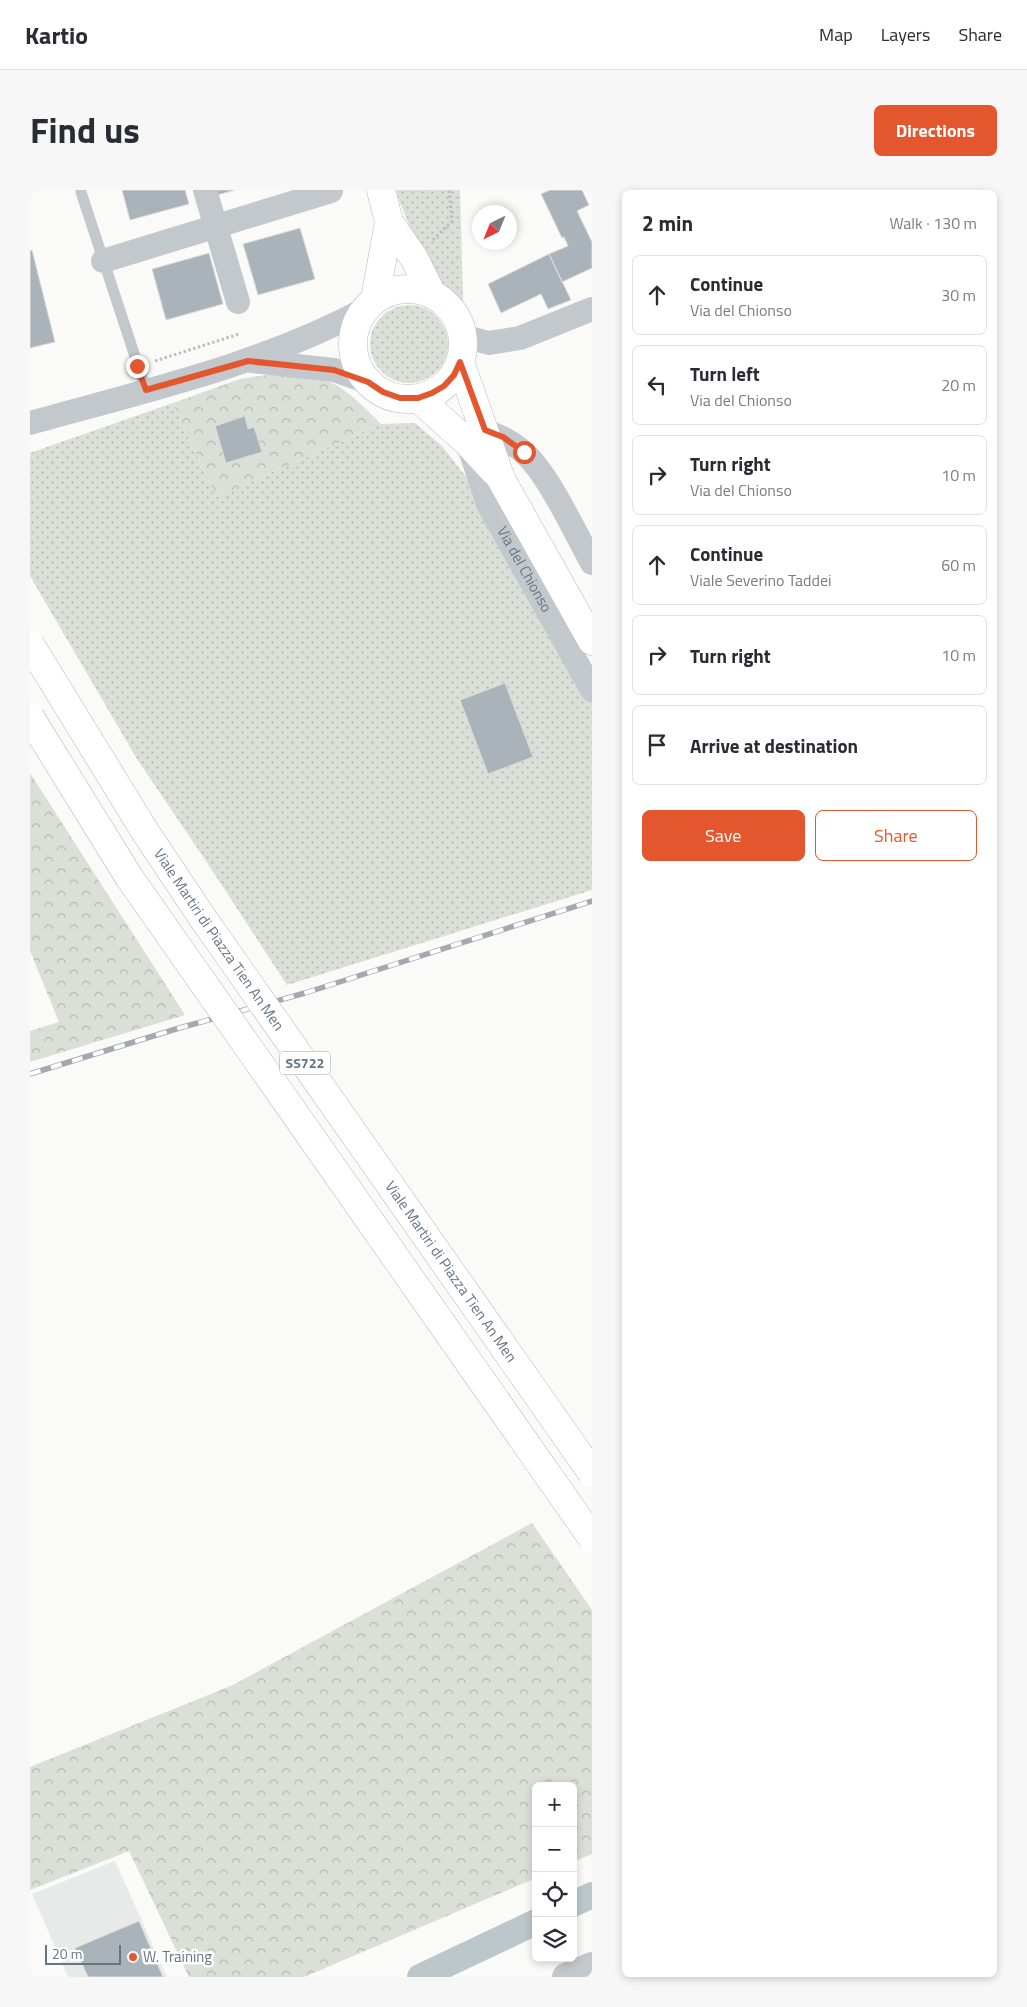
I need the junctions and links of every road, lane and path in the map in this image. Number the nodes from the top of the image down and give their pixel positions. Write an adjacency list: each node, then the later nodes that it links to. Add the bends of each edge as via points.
1 (205, 190): 7 (street)
2 (381, 190): 6 (main road, Via del Chionso)
3 (449, 190): 8 (path, via 452,221)
4 (332, 191): 7 (street)
5 (81, 192): 9 (lane)
6 (389, 222): 10 (main road, Via del Chionso, via 414,258); 12 (main road, Via del Chionso)
7 (216, 226): 9 (street); 11 (street)
8 (431, 242)
9 (103, 261): 17 (lane)
10 (432, 294): 12 (main road, via 403,289 388,292); 15 (main road, Via del Chionso, via 457,319)
11 (238, 302)
12 (371, 304): 16 (street, via 336,325); 18 (main road, Via del Chionso, via 358,321 354,337 354,353)
13 (592, 309): 15 (street, via 520,338)
14 (247, 332): 17 (path)
15 (461, 349): 20 (main road, via 454,375 444,386); 22 (main road, Via del Chionso)
16 (248, 361): 18 (street, via 334,370); 19 (street)
17 (137, 366): 19 (lane)
18 (368, 382): 20 (main road, via 400,398)
19 (146, 390): 21 (street)
20 (418, 398): 22 (main road, Via del Chionso)
21 (30, 423)
22 (476, 436): 23 (street, Via del Chionso, via 503,437 524,452 538,470); 24 (main road, Via del Chionso); 26 (street, Via del Chionso, via 489,506)
23 (592, 563)
24 (592, 641)
25 (30, 644): 28 (main road, Viale Martiri di Piazza Tien An Men / SS722, bridge, via 133,813 202,917)
26 (592, 690)
27 (30, 717): 29 (main road, SS722, bridge, via 129,876)
28 (592, 1473)
29 (592, 1538)
30 (592, 1966): 31 (street)
31 (566, 1977)

